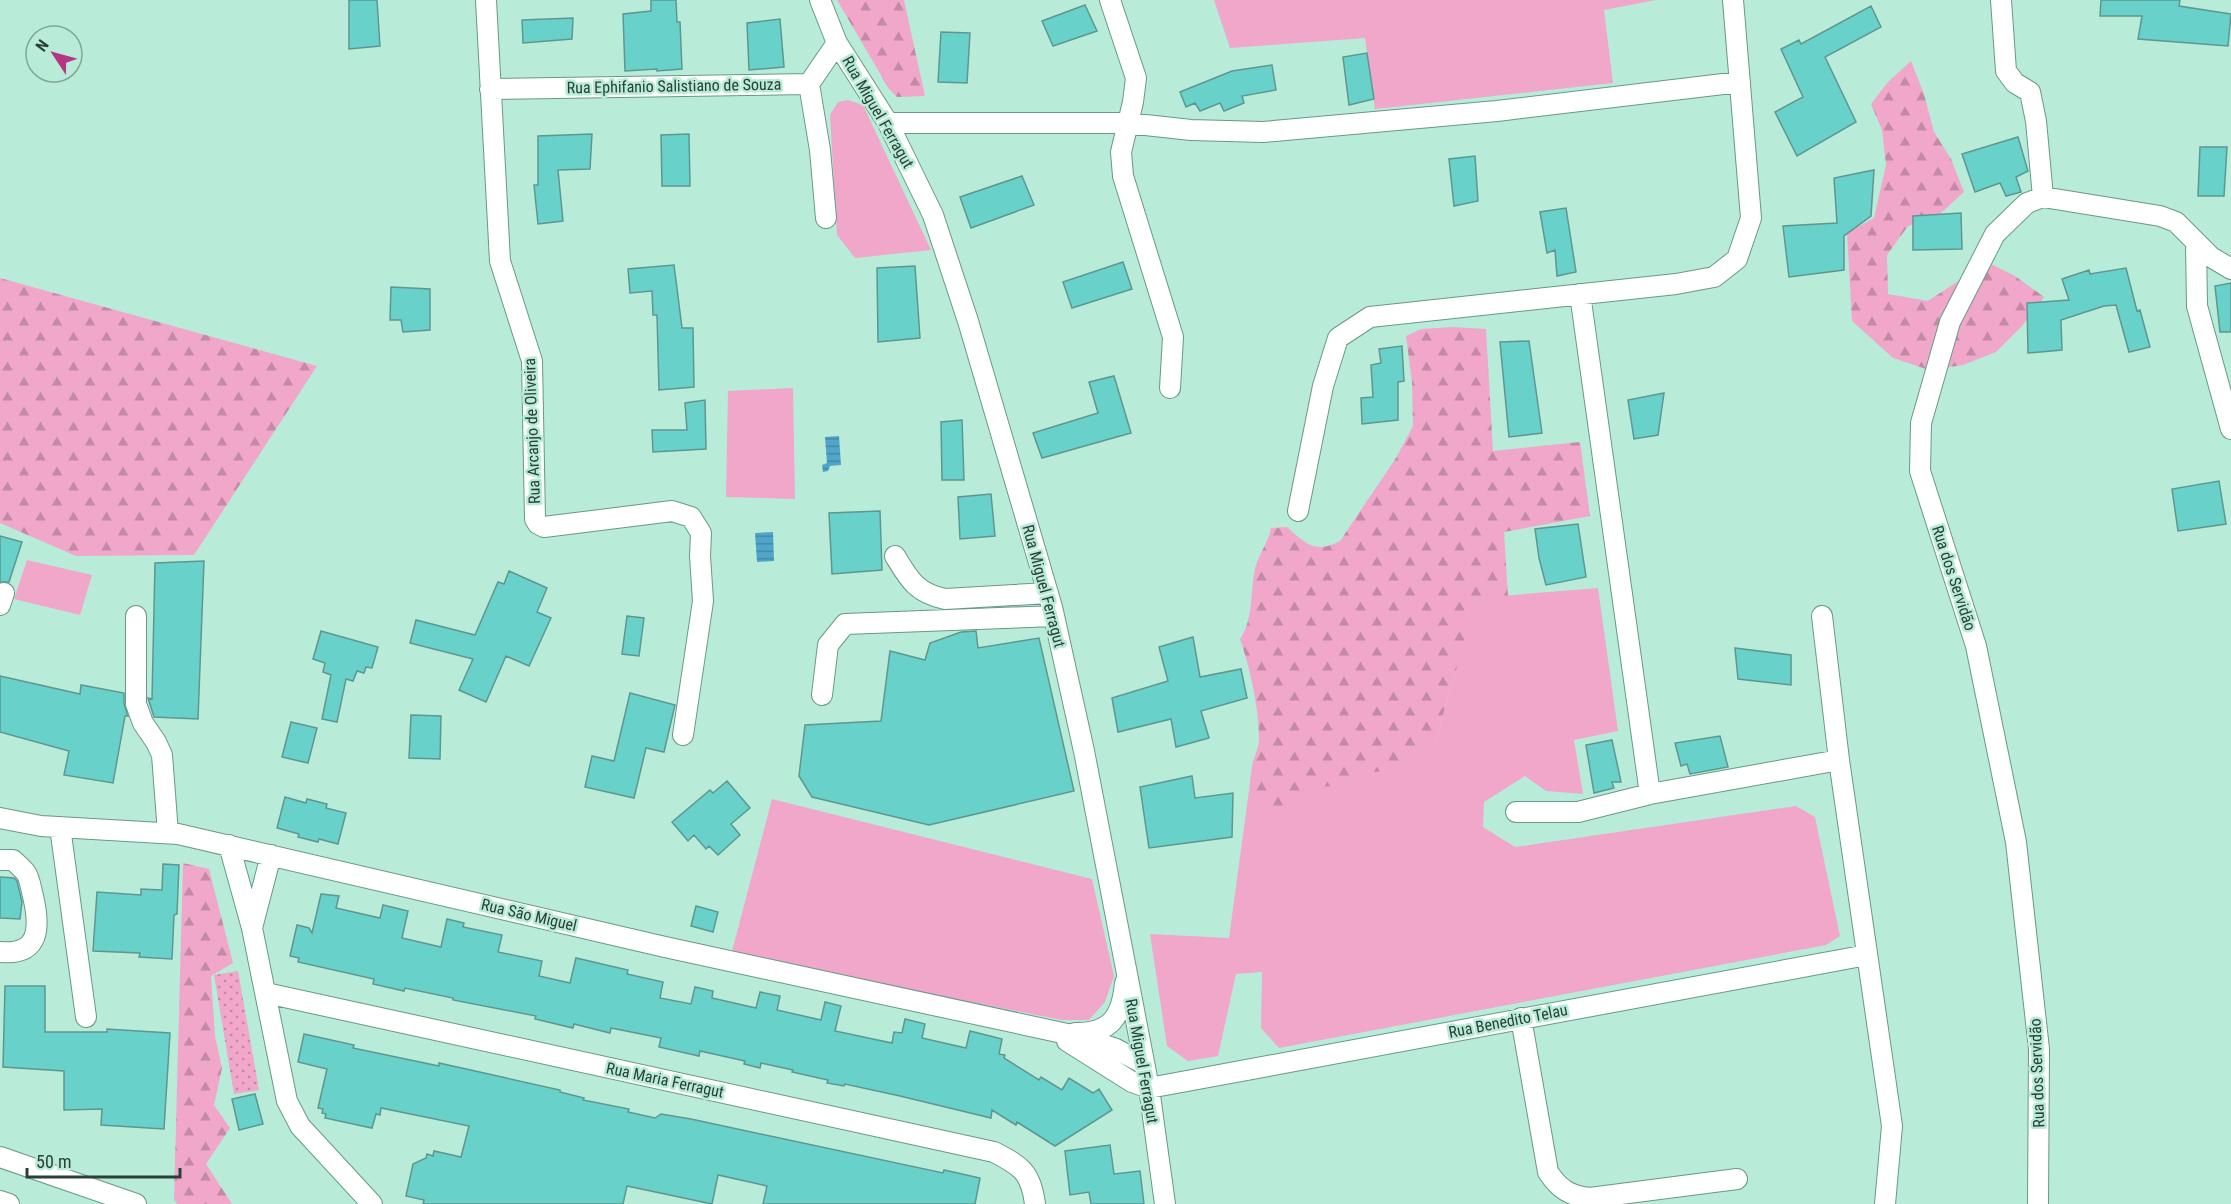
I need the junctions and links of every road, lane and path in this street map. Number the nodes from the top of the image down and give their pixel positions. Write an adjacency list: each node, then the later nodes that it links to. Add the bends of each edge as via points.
1 (486, 0): 9 (street, Rua Arcanjo de Oliveira)
2 (820, 0): 6 (street, Rua Miguel Ferragut)
3 (1110, 0): 11 (street, via 1136,78)
4 (1733, 0): 7 (street)
5 (2001, 0): 12 (street, via 2006,71 2015,83 2030,92)
6 (837, 43): 8 (street); 10 (street, Rua Miguel Ferragut)
7 (1740, 81): 11 (street, via 1497,111 1263,132); 16 (street, via 1751,218 1737,259 1714,277)
8 (809, 84): 9 (street, Rua Ephifanio Salistiano de Souza); 13 (street)
9 (490, 88): 26 (street, Rua Arcanjo de Oliveira, via 500,261 532,361 535,519 544,527 672,511 691,517 701,533 704,601)
10 (888, 123): 11 (street); 21 (street, Rua Miguel Ferragut, via 933,215)
11 (1127, 123): 17 (street, via 1121,152 1123,176 1173,337)
12 (2043, 197): 14 (street, via 2160,216 2176,222); 55 (street, Rua dos Servidão, via 2027,203 1995,234 1950,322 1922,423 1920,471 1976,646 2016,842 2039,1049)
13 (826, 219)
14 (2196, 243): 15 (street); 18 (street, via 2197,306)
15 (2231, 268)
16 (1580, 294): 19 (street, via 1370,317 1338,338 1323,386); 28 (street)
17 (1170, 388)
18 (2231, 429)
19 (1298, 511)
20 (895, 556): 21 (street, via 909,579 929,596 945,599)
21 (1048, 593): 23 (street, Rua Miguel Ferragut)
22 (136, 616): 32 (street, via 136,704 162,755)
23 (1054, 616): 25 (street, via 845,624 828,645); 39 (street, Rua Miguel Ferragut)
24 (1822, 616): 27 (street)
25 (822, 695)
26 (683, 735)
27 (1839, 760): 28 (street); 38 (street)
28 (1650, 794): 29 (street, via 1578,812)
29 (1516, 812)
30 (0, 818): 31 (street, Rua São Miguel)
31 (60, 827): 32 (street, Rua São Miguel); 41 (street)
32 (168, 833): 33 (street, Rua São Miguel)
33 (229, 845): 34 (street, Rua São Miguel); 36 (street)
34 (271, 855): 36 (street); 43 (street, Rua São Miguel)
35 (0, 860): 37 (street, via 13,860 27,874 37,915 37,935 28,947 12,953)
36 (252, 928): 40 (street)
37 (0, 952)
38 (1867, 956): 42 (street, Rua Benedito Telau); 54 (street, via 1892,1126)
39 (1126, 973): 43 (street, Rua São Miguel, via 1117,1016 1107,1027 1093,1032); 44 (street, Rua Miguel Ferragut)
40 (266, 993): 51 (street, via 287,1101 300,1126); 52 (street, Rua Maria Ferragut, via 994,1152 1018,1164 1032,1185)
41 (86, 1017)
42 (1521, 1018): 45 (street, Rua Benedito Telau); 47 (street, via 1548,1172 1567,1193 1590,1198)
43 (1055, 1033): 44 (street, Rua São Miguel, via 1116,1049); 45 (street, Rua São Miguel, via 1132,1082)
44 (1144, 1064): 45 (street, Rua Miguel Ferragut)
45 (1149, 1088): 53 (street, Rua Miguel Ferragut)
46 (0, 1157): 50 (street)
47 (1737, 1179)
48 (0, 1201): 49 (street)
49 (9, 1204)
50 (136, 1204)
51 (372, 1204)
52 (1035, 1204)
53 (1165, 1204)
54 (1885, 1204)
55 (2038, 1204)

